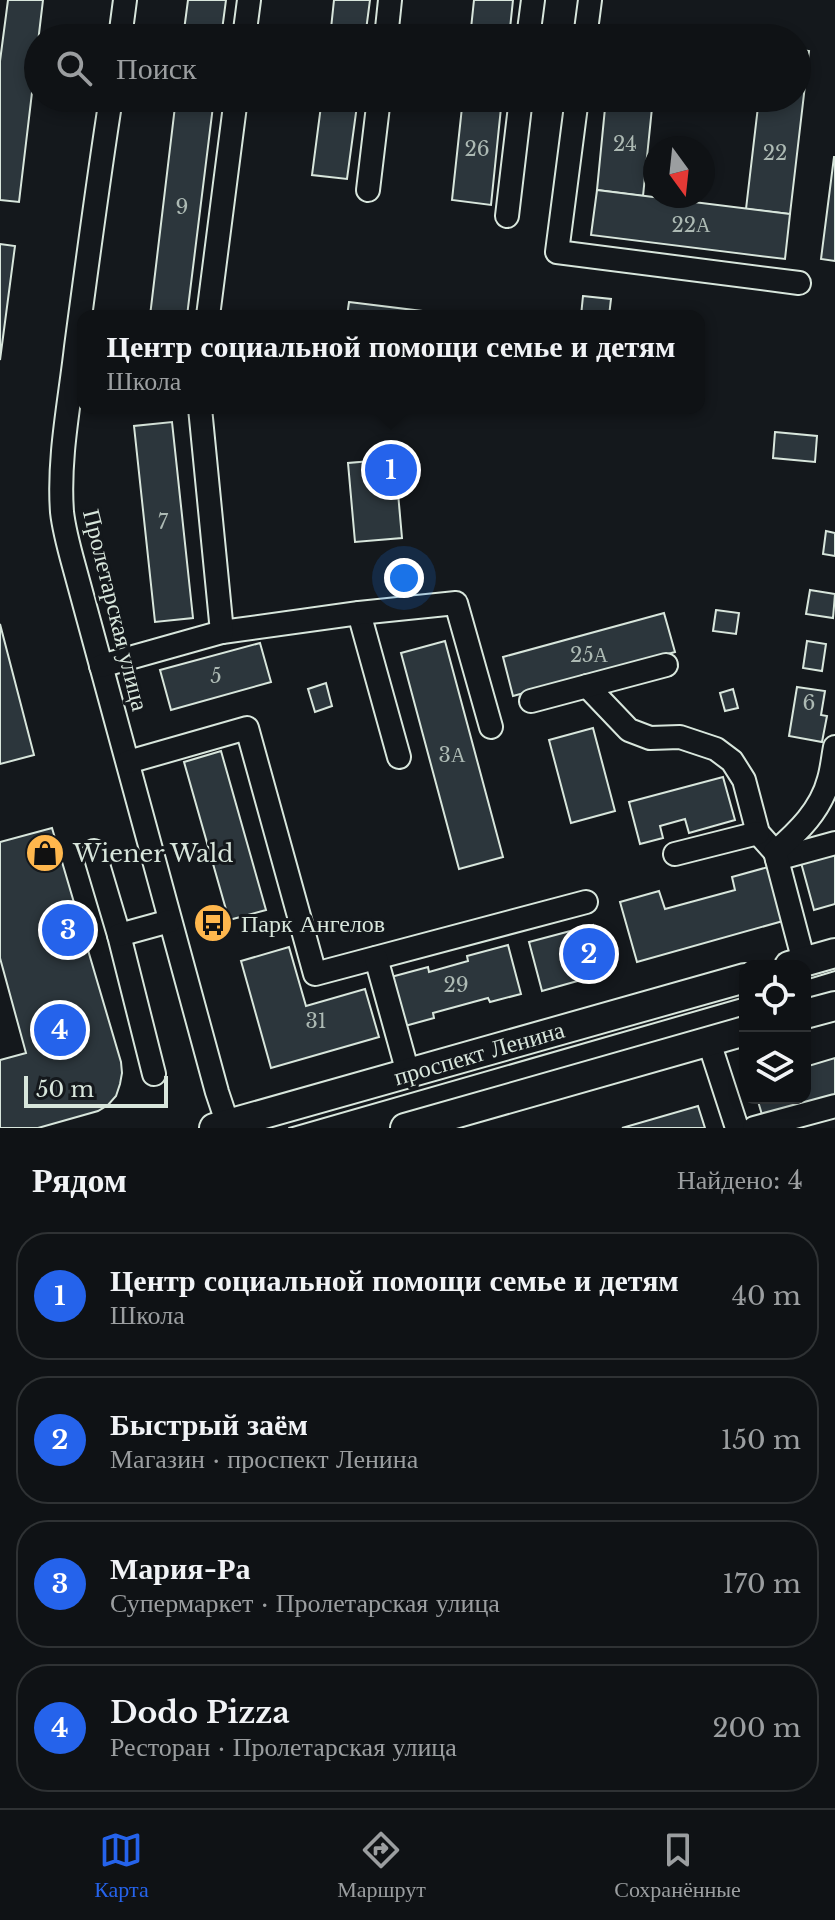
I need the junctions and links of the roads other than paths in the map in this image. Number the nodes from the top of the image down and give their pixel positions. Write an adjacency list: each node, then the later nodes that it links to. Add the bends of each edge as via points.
1 (125, 0): 6 (street)
2 (249, 0): 7 (street)
3 (390, 0): 8 (street)
4 (533, 0): 9 (street)
5 (590, 0): 10 (street)
6 (122, 24)
7 (246, 24)
8 (387, 24)
9 (530, 24)
10 (587, 24)
11 (109, 112): 19 (street, Пролетарская улица)
12 (234, 112): 20 (street)
13 (377, 112): 16 (street)
14 (519, 112): 17 (street)
15 (575, 112): 18 (street, via 557,252)
16 (368, 190)
17 (507, 216)
18 (799, 283)
19 (83, 310)
20 (209, 310)
21 (77, 382): 26 (street, Пролетарская улица, via 62,474 62,511)
22 (201, 414): 24 (street)
23 (359, 613): 24 (street); 29 (street, via 456,603); 31 (street)
24 (222, 632): 26 (street)
25 (666, 665): 27 (street)
26 (101, 666): 32 (street, Пролетарская улица)
27 (587, 686): 28 (street); 33 (street, via 629,730 650,738 680,737 716,749 732,761 744,780)
28 (531, 701)
29 (491, 727)
30 (835, 747): 37 (street, via 828,782 813,813)
31 (399, 757)
32 (128, 762): 39 (street, Пролетарская улица); 42 (street, via 247,728 315,974)
33 (758, 833): 36 (street); 37 (street)
34 (835, 843): 37 (street)
35 (94, 851): 40 (street)
36 (675, 854)
37 (776, 856): 43 (street)
38 (586, 902): 42 (street)
39 (170, 921): 40 (street); 53 (street, Пролетарская улица)
40 (119, 935): 51 (street)
41 (835, 953): 44 (main road)
42 (376, 958): 50 (street)
43 (795, 960)
44 (810, 960)
45 (739, 980): 50 (main road, проспект Ленина)
46 (835, 1006): 47 (main road)
47 (811, 1012)
48 (742, 1032): 49 (main road)
49 (709, 1042): 54 (main road); 55 (street)
50 (408, 1073): 53 (main road, проспект Ленина)
51 (154, 1074)
52 (835, 1106): 56 (street)
53 (224, 1127)
54 (405, 1128)
55 (737, 1128)
56 (754, 1128)

